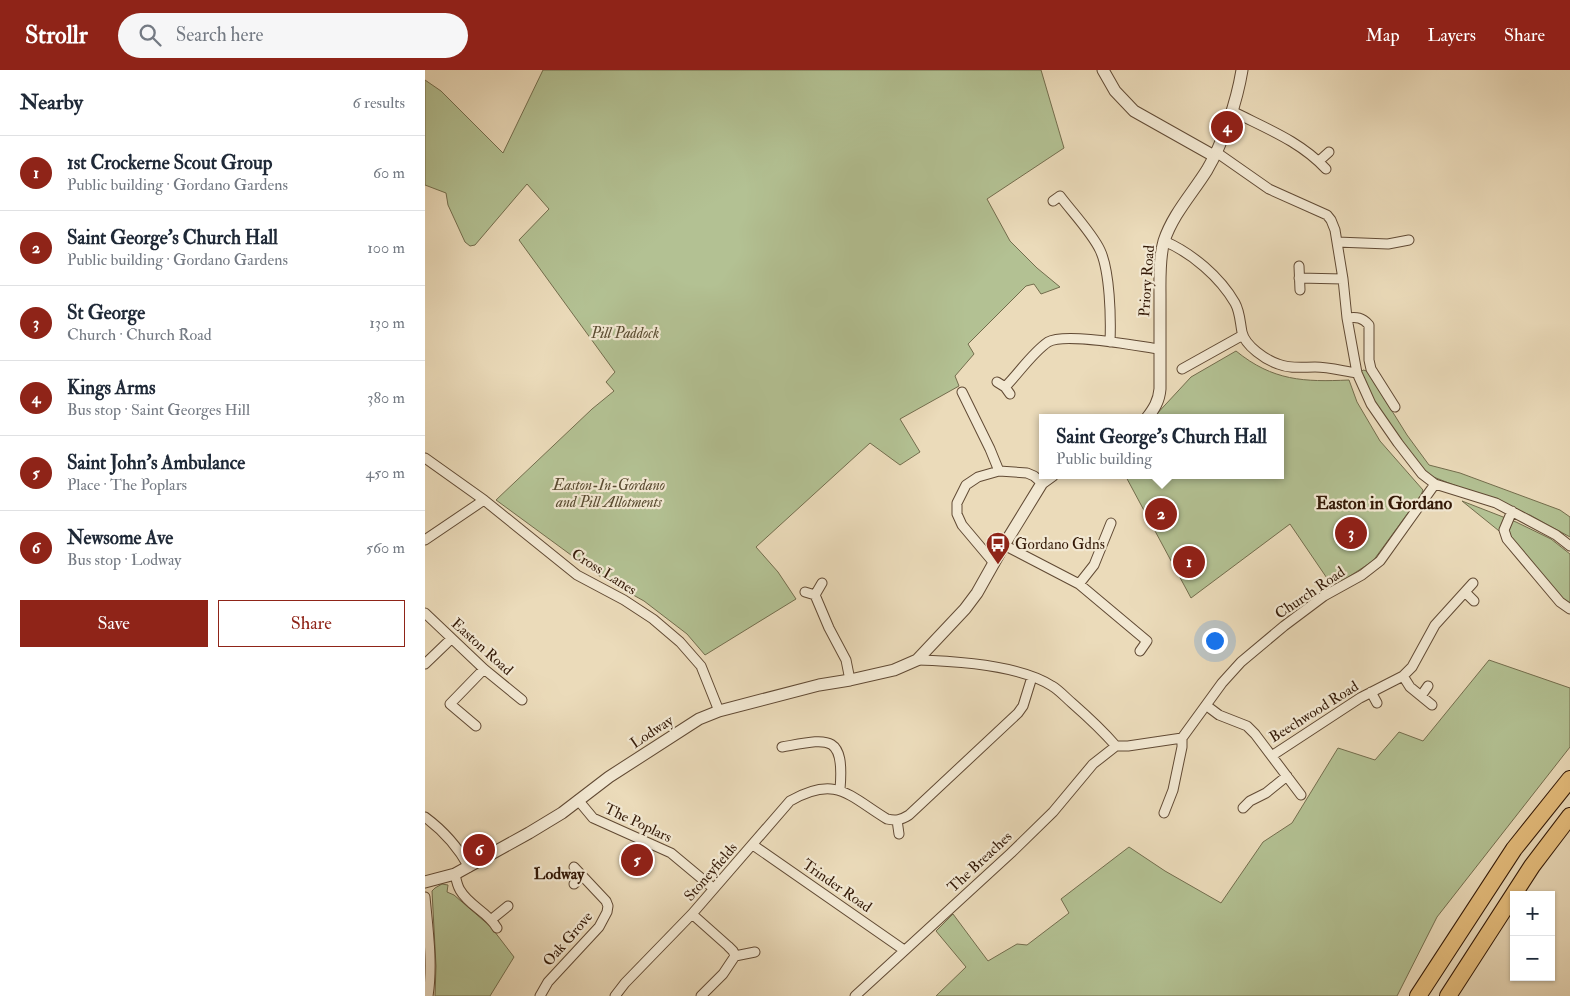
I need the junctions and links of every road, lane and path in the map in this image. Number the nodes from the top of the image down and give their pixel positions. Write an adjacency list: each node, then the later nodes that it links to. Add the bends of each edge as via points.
1 (1103, 70): 5 (street, via 1115,91 1134,111)
2 (1243, 70): 3 (street, Priory Road)
3 (1232, 111): 5 (street, Priory Road); 6 (street, via 1286,137)
4 (1329, 152): 6 (street)
5 (1215, 154): 10 (street, Priory Road, via 1179,209); 11 (street, via 1269,189 1327,215)
6 (1319, 161): 7 (street)
7 (1326, 169)
8 (1060, 196): 18 (street, via 1099,247 1103,258)
9 (1409, 240): 11 (street, via 1388,244)
10 (1164, 241): 17 (street, via 1195,260 1229,294 1240,316); 19 (street, Priory Road, via 1160,273)
11 (1337, 242): 14 (street)
12 (1299, 266): 13 (street)
13 (1299, 278): 14 (street); 15 (street)
14 (1343, 279): 16 (street)
15 (1299, 290)
16 (1347, 318): 21 (street); 24 (street, via 1361,318 1369,324 1371,370)
17 (1243, 335): 20 (street); 21 (street, via 1258,353 1277,364)
18 (1110, 342): 19 (street); 22 (street, via 1056,338 1041,348)
19 (1159, 349): 25 (street, Priory Road, via 1159,398)
20 (1182, 369)
21 (1357, 373): 30 (street, via 1371,404 1398,443 1422,474)
22 (1004, 388)
23 (962, 392): 27 (street)
24 (1395, 402)
25 (1149, 414)
26 (425, 458): 31 (street, Cross Lanes)
27 (999, 471): 29 (street, via 1027,472); 37 (street, via 978,476 966,485 957,503 962,525)
28 (1048, 479): 29 (street)
29 (1042, 483): 35 (street)
30 (1435, 484): 32 (street); 63 (street, Church Road, via 1380,561 1324,596 1241,662)
31 (484, 500): 34 (street); 64 (street, Cross Lanes, via 577,575 624,600 680,642 701,666)
32 (1512, 511): 36 (street); 45 (street, via 1504,530 1507,539 1560,602)
33 (1112, 529): 40 (street, via 1094,565)
34 (425, 540)
35 (1003, 545): 37 (street); 40 (street)
36 (1570, 546)
37 (994, 563): 51 (street, via 965,609)
38 (822, 583): 43 (street)
39 (1473, 583): 42 (street, Beechwood Road)
40 (1079, 584): 49 (street)
41 (805, 592): 43 (street)
42 (1465, 592): 44 (street); 54 (street, Beechwood Road, via 1435,624 1412,667)
43 (815, 594): 56 (street, via 846,660)
44 (1474, 601)
45 (1570, 609)
46 (425, 613): 48 (street, Easton Road)
47 (1156, 638): 49 (street)
48 (451, 639): 52 (street); 53 (street, Easton Road)
49 (1147, 641): 50 (street)
50 (1140, 651)
51 (917, 660): 55 (street, via 1004,668); 56 (street, Lodway, via 894,670)
52 (425, 664)
53 (484, 669): 60 (street, Easton Road); 65 (street, via 450,704)
54 (1403, 676): 58 (street, Beechwood Road); 59 (street)
55 (1032, 677): 67 (street, via 1051,685 1085,713); 79 (street, via 1018,713 909,815)
56 (850, 680): 64 (street, Lodway)
57 (1428, 686): 59 (street)
58 (1371, 692): 61 (street, Beechwood Road); 69 (street, Beechwood Road)
59 (1421, 696): 62 (street)
60 (522, 700)
61 (1377, 703)
62 (1432, 705)
63 (1207, 706): 66 (street, Church Road); 69 (street, via 1219,715 1247,726)
64 (719, 711): 74 (street, Lodway, via 699,719)
65 (476, 726)
66 (1182, 738): 67 (street); 76 (street, via 1173,790)
67 (1116, 746): 94 (street, The Breaches, via 1093,764 1053,812)
68 (781, 747): 72 (street, via 829,742 840,762)
69 (1273, 755): 70 (street)
70 (1287, 776): 73 (street); 75 (street)
71 (1570, 779): 102 (highway, via 1514,849)
72 (840, 789): 79 (street, via 887,818); 81 (street, Stoneyfields, via 812,791 790,801)
73 (1301, 795)
74 (578, 800): 82 (street, Lodway, via 541,826); 88 (street, The Poplars, via 593,818 671,853)
75 (1243, 808)
76 (1164, 813)
77 (1570, 816): 103 (highway, via 1532,866)
78 (425, 817): 82 (street, via 449,838)
79 (897, 820): 80 (street)
80 (899, 834)
81 (753, 845): 88 (street, Stoneyfields); 94 (street, Trinder Road)
82 (469, 867): 84 (street, Lodway)
83 (574, 867): 85 (street, Oak Grove)
84 (455, 874): 86 (street, Lodway); 92 (street, via 467,900)
85 (582, 876): 87 (street); 99 (street, Oak Grove, via 606,900 607,912 599,927 548,982)
86 (425, 882)
87 (574, 884)
88 (713, 888): 91 (street, Stoneyfields)
89 (425, 897): 98 (street)
90 (508, 906): 92 (street)
91 (692, 914): 96 (street); 100 (street, Stoneyfields)
92 (492, 919): 93 (street)
93 (497, 928)
94 (905, 950): 97 (street, The Breaches)
95 (755, 952): 96 (street)
96 (735, 956): 101 (street, via 723,974)
97 (858, 995)
98 (428, 996)
99 (540, 996)
100 (615, 996)
101 (701, 996)
102 (1417, 996)
103 (1448, 996)

